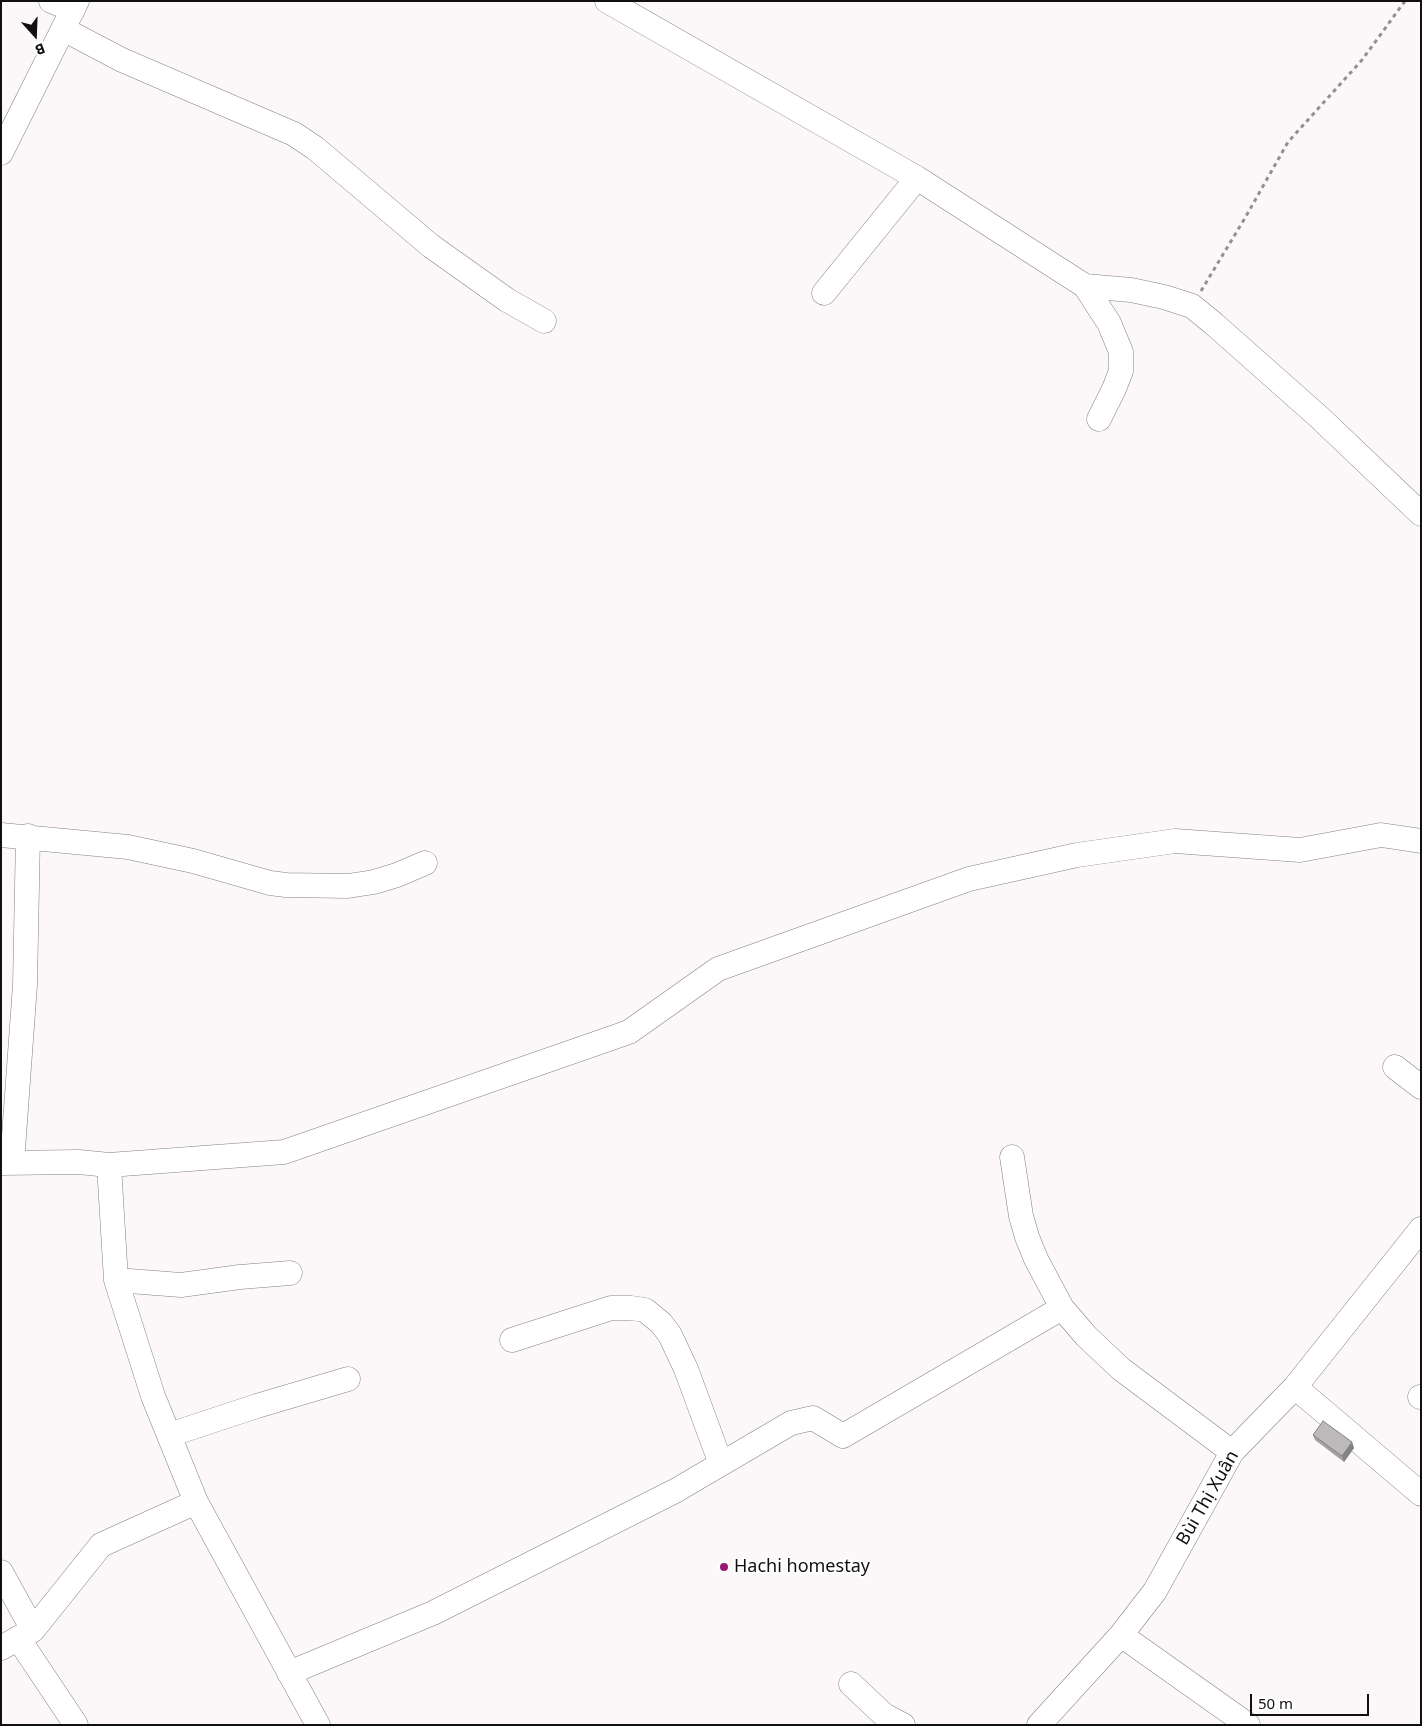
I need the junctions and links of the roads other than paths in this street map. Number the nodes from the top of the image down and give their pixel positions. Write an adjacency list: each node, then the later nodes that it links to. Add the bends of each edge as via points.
1 (51, 1): 3 (street)
2 (607, 1): 5 (street)
3 (71, 14): 4 (street); 8 (street, via 122,60 294,134 430,246 507,300)
4 (1, 153)
5 (917, 178): 6 (street); 7 (street)
6 (1085, 286): 9 (street, via 1109,323 1121,352 1121,371); 10 (street, via 1139,292 1192,306 1319,417)
7 (824, 293)
8 (544, 321)
9 (1098, 419)
10 (1421, 514)
11 (1, 835): 12 (street)
12 (28, 836): 14 (street, via 156,852 286,885 348,886 374,882); 18 (street, via 25,985)
13 (1421, 840): 19 (street, via 1381,835 1300,850 1175,841 1077,855 969,879 718,969 629,1032 284,1152)
14 (425, 863)
15 (1395, 1067): 16 (street)
16 (1421, 1087)
17 (1012, 1157): 23 (street, via 1021,1216 1036,1259)
18 (7, 1163): 19 (street)
19 (109, 1165): 22 (street)
20 (1421, 1229): 26 (street, Bùi Thị Xuân)
21 (290, 1273): 22 (street, via 181,1285)
22 (116, 1280): 27 (street)
23 (1062, 1308): 28 (street, via 1121,1369); 29 (street, via 843,1436 813,1418 790,1423)
24 (512, 1340): 29 (street, via 611,1308 645,1310 661,1323 670,1336 686,1369)
25 (348, 1379): 27 (street)
26 (1295, 1387): 28 (street, Bùi Thị Xuân); 30 (street)
27 (169, 1436): 31 (street)
28 (1232, 1452): 33 (street, Bùi Thị Xuân, via 1155,1591)
29 (721, 1464): 35 (street, via 675,1491 433,1612)
30 (1421, 1494)
31 (196, 1502): 34 (street, via 101,1545); 35 (street)
32 (1, 1572): 34 (street)
33 (1121, 1635): 40 (street, Bùi Thị Xuân); 41 (street)
34 (18, 1638): 37 (street)
35 (289, 1673): 38 (street)
36 (851, 1684): 39 (street, via 884,1715)
37 (76, 1725)
38 (318, 1725)
39 (903, 1725)
40 (1039, 1725)
41 (1248, 1725)

